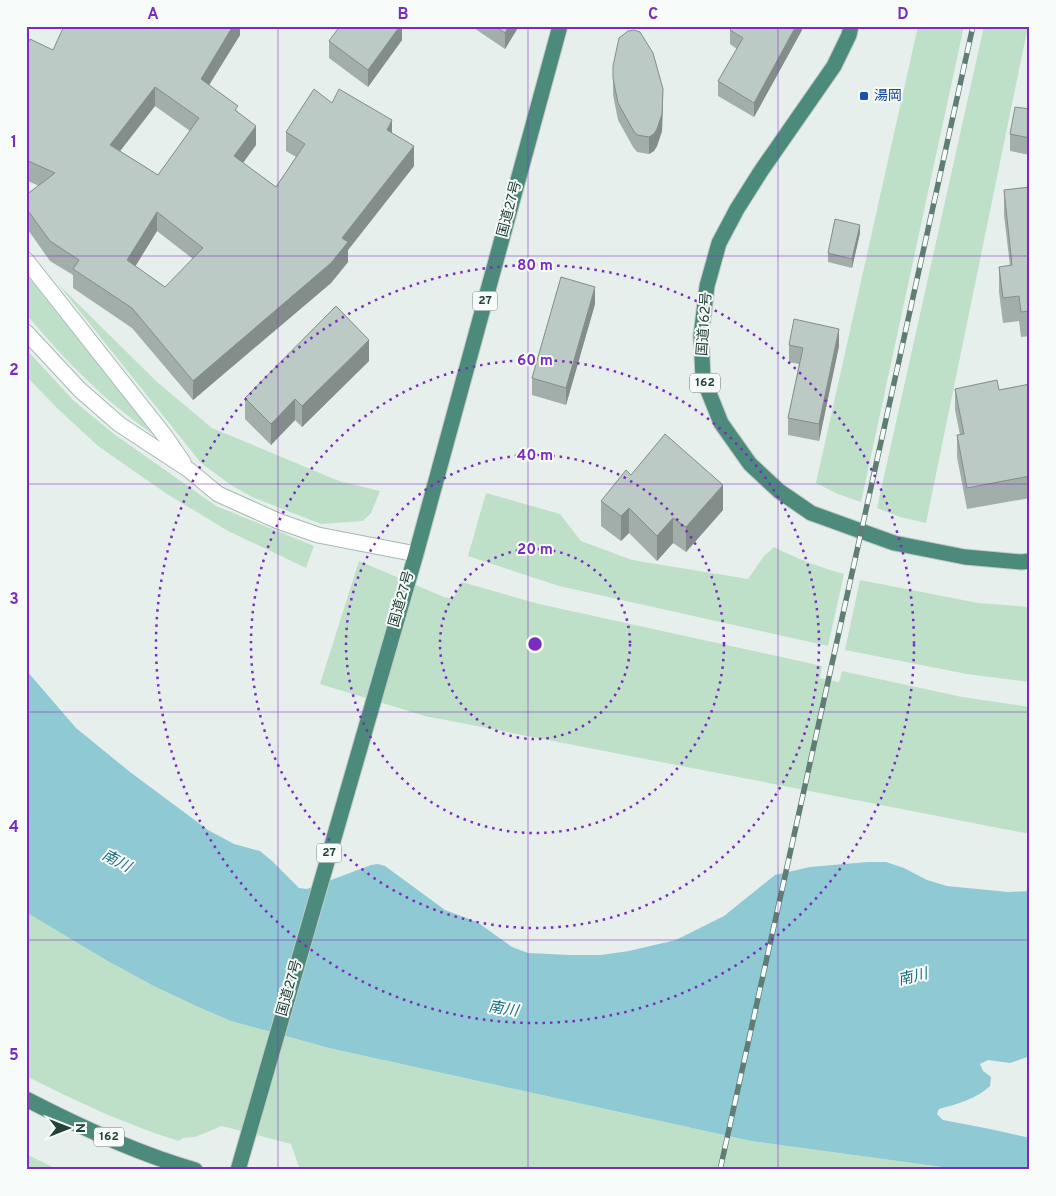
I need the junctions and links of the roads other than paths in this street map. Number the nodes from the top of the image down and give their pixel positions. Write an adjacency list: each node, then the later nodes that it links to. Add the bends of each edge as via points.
1 (560, 26): 6 (highway, 国道27号 / 27)
2 (851, 26): 7 (highway, 国道162号 / 162, via 834,66 761,171 719,243 707,286 701,336 703,378 721,423 750,464 779,492 811,513 894,543 965,557)
3 (26, 260): 5 (street)
4 (26, 332): 5 (street, via 80,390 119,424)
5 (189, 470): 6 (street, via 218,494 278,521 318,535)
6 (416, 554): 10 (highway, 国道27号 / 27)
7 (1030, 562)
8 (26, 1099): 9 (highway, 162, via 90,1129)
9 (195, 1170)
10 (238, 1170)

